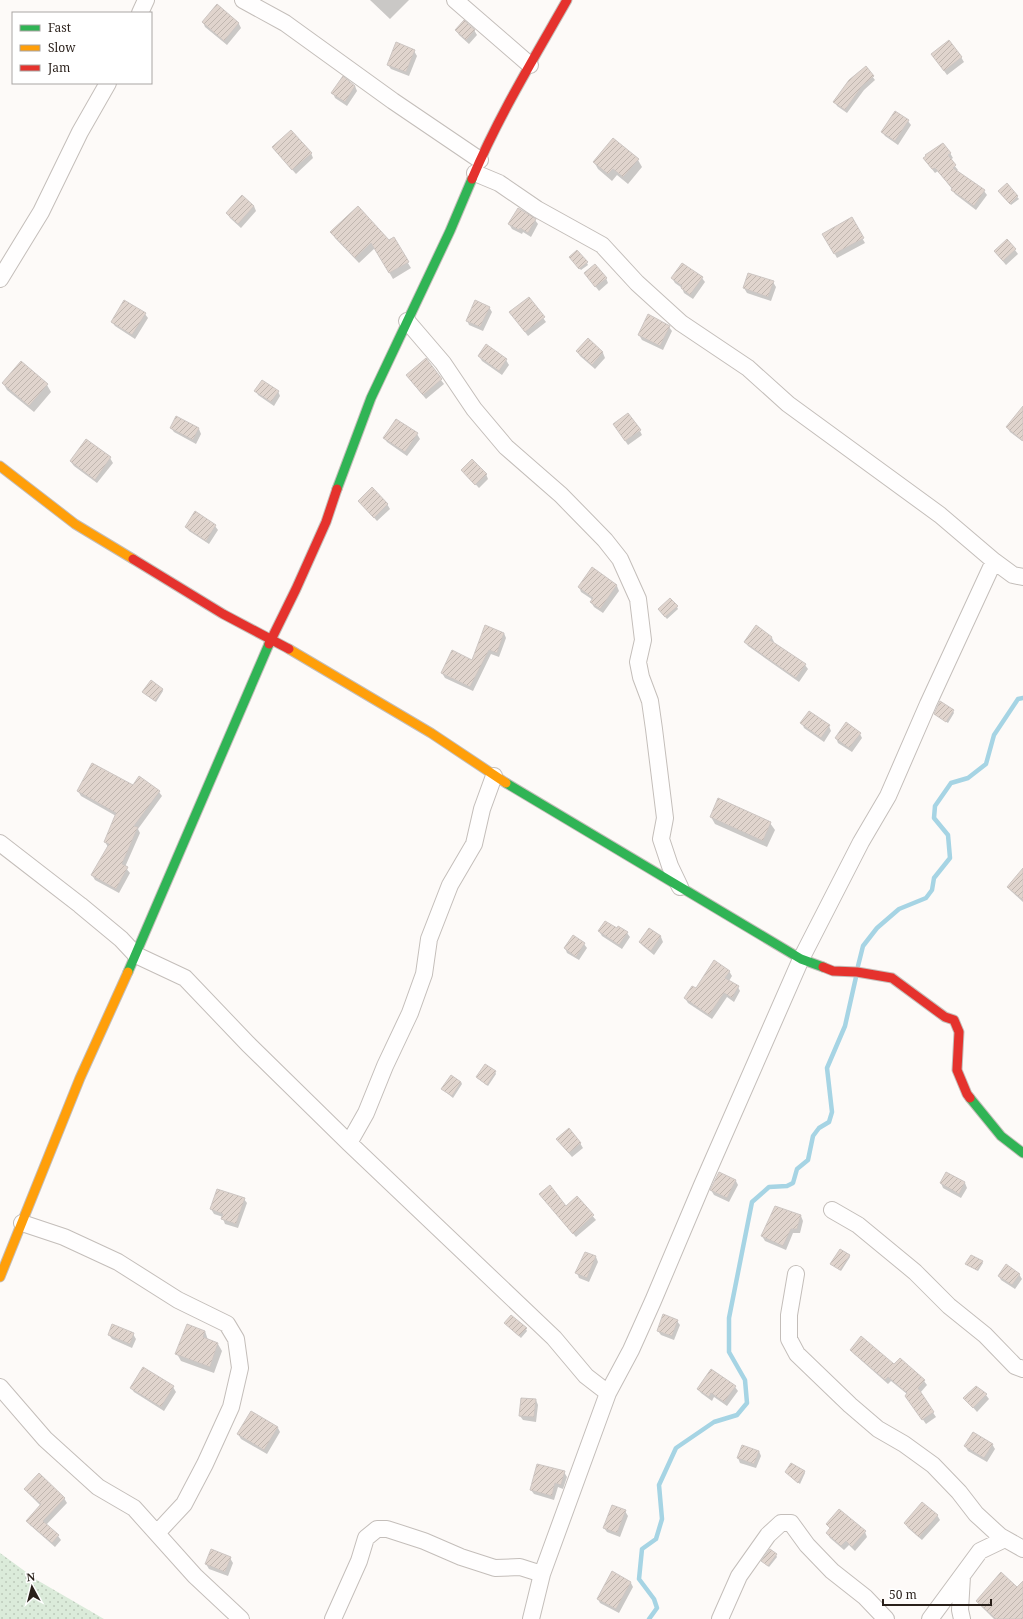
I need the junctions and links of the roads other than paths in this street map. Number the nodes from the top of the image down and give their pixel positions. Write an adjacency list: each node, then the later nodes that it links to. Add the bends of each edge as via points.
1 (146, 0): 5 (street)
2 (243, 0): 8 (street, via 284,23)
3 (455, 0): 6 (street)
4 (567, 0): 6 (street)
5 (140, 12)
6 (530, 65): 8 (street)
7 (107, 84): 9 (street, via 80,132 41,212)
8 (478, 166): 10 (street); 12 (street, via 537,209 602,245 637,284 681,323 748,368 788,404 940,515)
9 (0, 279)
10 (407, 321): 14 (street, via 371,398 326,522); 17 (street, via 443,363 474,409 506,447 561,495 620,559 638,599 643,640 638,662 650,701 654,729 665,818 662,839)
11 (0, 466): 14 (street, via 75,524 223,614)
12 (994, 561): 13 (street, via 1013,575); 19 (street, via 888,796 857,849)
13 (1023, 577)
14 (270, 639): 15 (street, via 431,734); 18 (street)
15 (494, 776): 17 (street); 20 (street, via 482,809 474,844 450,885 429,939 424,974 410,1013 366,1113)
16 (0, 842): 18 (street, via 121,939)
17 (680, 887): 19 (street)
18 (136, 955): 20 (street, via 185,978); 23 (street, via 80,1078)
19 (801, 959): 21 (street, via 833,970 892,978 944,1017 954,1020 959,1032 957,1070 966,1094 1001,1136); 28 (street, via 631,1350)
20 (348, 1142): 28 (street, via 554,1338 586,1376)
21 (1023, 1153)
22 (832, 1210): 26 (street, via 858,1225 915,1272 949,1306 1016,1366)
23 (22, 1223): 25 (street); 29 (street, via 64,1237 118,1262 178,1300 227,1324 236,1339 240,1368 231,1407 184,1504)
24 (796, 1274): 30 (street, via 789,1331 797,1354 878,1429 933,1465 976,1514)
25 (0, 1277)
26 (1023, 1369)
27 (0, 1387): 29 (street, via 46,1439 79,1470 98,1487 134,1508)
28 (608, 1393): 32 (street)
29 (157, 1533): 34 (street, via 196,1576)
30 (1005, 1539): 31 (street); 33 (street, via 980,1551)
31 (1023, 1549)
32 (542, 1574): 35 (street, via 520,1567 495,1568 424,1541 387,1529 377,1529 366,1538 359,1561); 36 (street)
33 (962, 1576): 39 (street); 40 (street)
34 (241, 1619)
35 (333, 1619)
36 (531, 1619)
37 (720, 1619): 38 (street, via 739,1576 768,1535 781,1523 791,1523 807,1545 832,1571 865,1597)
38 (886, 1619)
39 (930, 1619)
40 (962, 1619)

